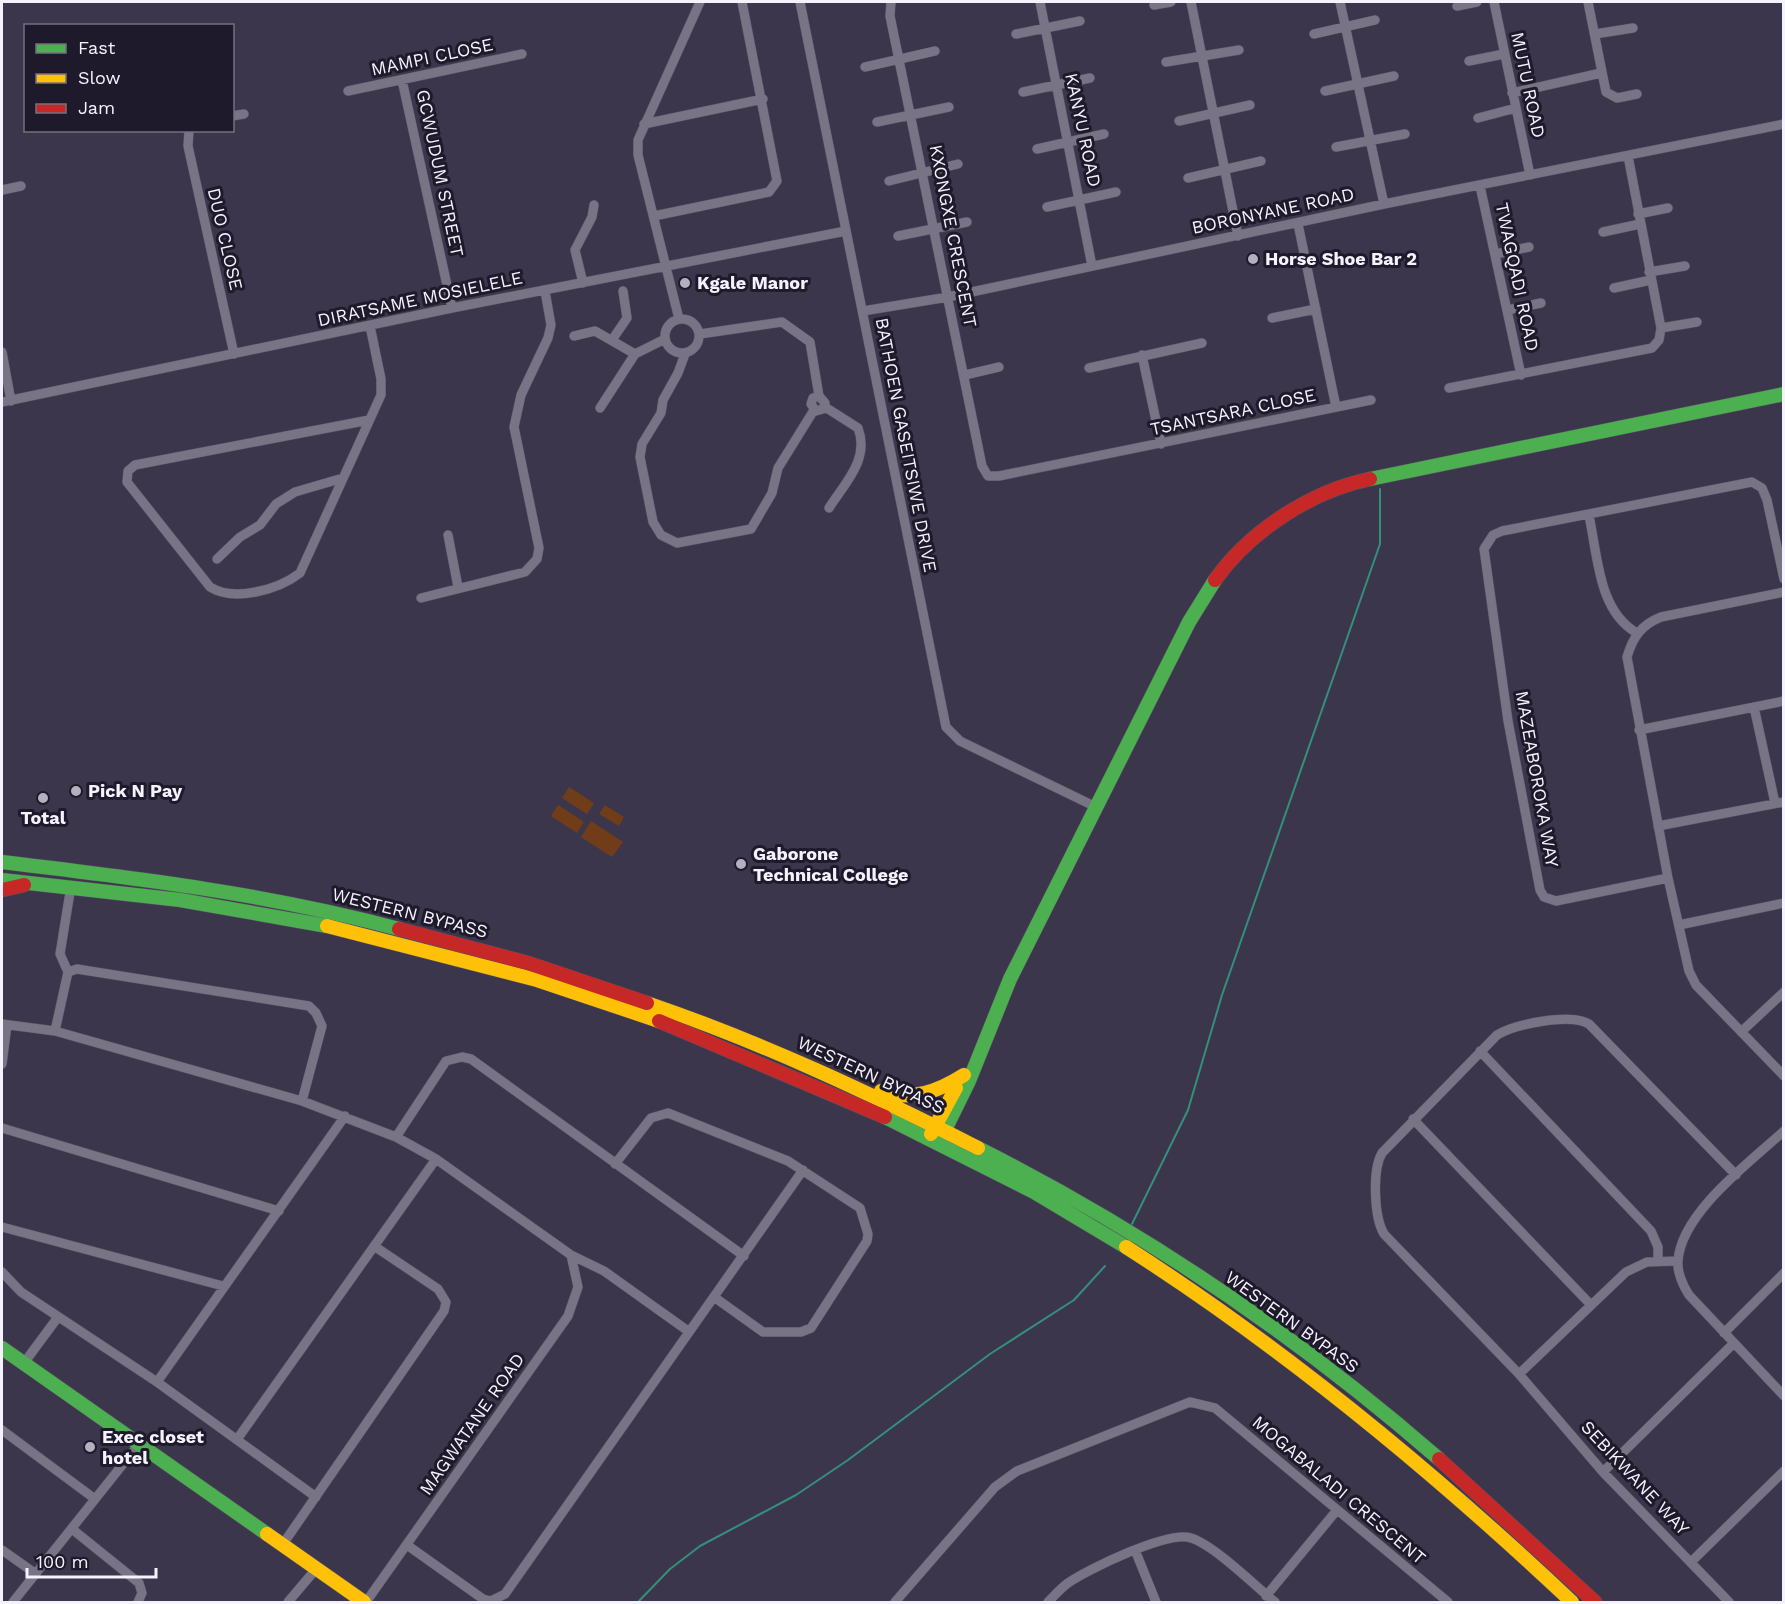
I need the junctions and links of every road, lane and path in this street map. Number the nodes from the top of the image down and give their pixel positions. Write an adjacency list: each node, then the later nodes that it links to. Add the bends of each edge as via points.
1 (700, 2): 53 (street)
2 (742, 2): 42 (street)
3 (800, 2): 84 (street, BATHOEN GASEITSIWE DRIVE)
4 (891, 2): 27 (street, KXONGXE CRESCENT, via 890,16)
5 (1040, 2): 17 (street, KANYU ROAD)
6 (1171, 2): 12 (street)
7 (1191, 2): 26 (street)
8 (1340, 2): 16 (street)
9 (1477, 2): 13 (street)
10 (1494, 2): 25 (street, MUTU ROAD)
11 (1588, 2): 21 (street)
12 (1154, 5)
13 (1457, 6)
14 (1375, 20): 16 (street)
15 (1080, 21): 17 (street)
16 (1346, 26): 20 (street); 35 (street)
17 (1044, 28): 19 (street); 36 (street, KANYU ROAD)
18 (1633, 28): 21 (street)
19 (1016, 34)
20 (1314, 34)
21 (1595, 34): 31 (street)
22 (1239, 50): 26 (street)
23 (935, 51): 27 (street)
24 (522, 54): 34 (street, MAMPI CLOSE)
25 (1504, 54): 28 (street); 40 (street, MUTU ROAD)
26 (1202, 57): 29 (street); 47 (street)
27 (900, 59): 30 (street); 48 (street, KXONGXE CRESCENT)
28 (1469, 60)
29 (1166, 62)
30 (865, 67)
31 (1601, 74): 40 (street); 41 (street, via 1611,97)
32 (1394, 76): 35 (street)
33 (1090, 78): 36 (street)
34 (402, 80): 37 (street, MAMPI CLOSE); 100 (street, GCWUDUM STREET)
35 (1357, 83): 39 (street); 58 (street)
36 (1056, 85): 38 (street); 59 (street, KANYU ROAD)
37 (348, 91)
38 (1023, 92)
39 (1325, 92)
40 (1512, 93): 45 (street, MUTU ROAD)
41 (1637, 94)
42 (763, 99): 53 (street); 79 (street, via 775,187 769,192)
43 (1250, 105): 47 (street)
44 (949, 107): 48 (street)
45 (1516, 108): 50 (street); 67 (street, MUTU ROAD)
46 (244, 114): 49 (street)
47 (1213, 114): 51 (street); 65 (street)
48 (912, 115): 52 (street); 66 (street, KXONGXE CRESCENT)
49 (234, 116)
50 (1478, 118)
51 (1179, 121)
52 (877, 122)
53 (644, 124): 79 (street, via 638,155)
54 (1784, 124): 62 (street, BORONYANE ROAD)
55 (189, 132): 115 (street, DUO CLOSE, via 188,146)
56 (1104, 134): 59 (street)
57 (1405, 134): 58 (street)
58 (1370, 141): 60 (street); 75 (street)
59 (1068, 142): 61 (street); 74 (street, KANYU ROAD)
60 (1336, 147)
61 (1037, 149)
62 (1628, 156): 67 (street, BORONYANE ROAD); 80 (street)
63 (1261, 161): 65 (street)
64 (958, 164): 66 (street)
65 (1226, 170): 68 (street); 87 (street)
66 (924, 173): 69 (street); 83 (street, KXONGXE CRESCENT)
67 (1530, 175): 71 (street, BORONYANE ROAD)
68 (1188, 178)
69 (889, 181)
70 (21, 186): 72 (street)
71 (1480, 186): 75 (street, BORONYANE ROAD); 89 (street, TWAGQADI ROAD)
72 (2, 190)
73 (1116, 192): 74 (street)
74 (1081, 200): 77 (street); 91 (street, KANYU ROAD)
75 (1383, 204): 82 (street, BORONYANE ROAD)
76 (594, 205): 94 (street, via 575,250)
77 (1047, 207)
78 (1668, 208): 80 (street)
79 (654, 216): 90 (street)
80 (1639, 219): 85 (street); 93 (street)
81 (968, 222): 83 (street)
82 (1298, 224): 87 (street, BORONYANE ROAD); 101 (street, TSANTSARA CLOSE)
83 (936, 230): 86 (street); 98 (street, KXONGXE CRESCENT)
84 (846, 231): 90 (street, DIRATSAME MOSIELELE); 103 (street, BATHOEN GASEITSIWE DRIVE)
85 (1603, 232)
86 (898, 236)
87 (1238, 236): 91 (street, BORONYANE ROAD)
88 (1529, 247): 89 (street)
89 (1496, 254): 102 (street, TWAGQADI ROAD)
90 (667, 266): 94 (street, DIRATSAME MOSIELELE); 105 (street)
91 (1092, 266): 98 (street, BORONYANE ROAD)
92 (1685, 266): 93 (street)
93 (1650, 276): 95 (street); 108 (street)
94 (583, 283): 96 (street, DIRATSAME MOSIELELE)
95 (1614, 288)
96 (545, 291): 100 (street, DIRATSAME MOSIELELE); 141 (street, via 549,338 521,395 514,427 539,548 537,559 525,572)
97 (623, 291): 112 (street, via 627,318)
98 (948, 297): 103 (street, BORONYANE ROAD); 121 (street, KXONGXE CRESCENT)
99 (1541, 303): 102 (street)
100 (452, 308): 107 (street, DIRATSAME MOSIELELE)
101 (1316, 309): 104 (street); 129 (street, TSANTSARA CLOSE)
102 (1508, 310): 122 (street, TWAGQADI ROAD)
103 (862, 311): 149 (street, BATHOEN GASEITSIWE DRIVE, via 946,727 960,741)
104 (1272, 318)
105 (679, 319): 109 (street, via 693,322); 111 (street, via 668,326)
106 (1697, 322): 108 (street)
107 (370, 326): 115 (street, DIRATSAME MOSIELELE); 132 (street, via 381,395)
108 (1661, 328): 122 (street, via 1659,340 1652,348)
109 (700, 334): 117 (street, via 696,347); 125 (street, via 782,322 810,342)
110 (574, 336): 112 (street, via 595,330)
111 (665, 339): 116 (street); 117 (street, via 672,351)
112 (612, 340): 116 (street)
113 (1202, 343): 118 (street)
114 (2, 352): 127 (street)
115 (234, 354): 127 (street, DIRATSAME MOSIELELE)
116 (635, 354): 130 (street)
117 (685, 354): 131 (street, via 640,450 654,522 661,535 671,542 751,529 772,493 778,468)
118 (1142, 355): 120 (street); 133 (street)
119 (999, 367): 121 (street)
120 (1089, 368)
121 (965, 375): 134 (street, KXONGXE CRESCENT, via 982,466)
122 (1521, 375): 123 (street)
123 (1449, 388)
124 (1784, 394): 149 (main road, via 1361,481 1283,515 1251,539 1210,586)
125 (819, 396): 128 (street); 131 (street, via 811,401)
126 (1371, 400): 129 (street)
127 (6, 402)
128 (825, 407): 131 (street); 136 (street, via 858,428 862,449 861,459)
129 (1336, 407): 133 (street, TSANTSARA CLOSE)
130 (600, 408)
131 (814, 410)
132 (369, 420): 135 (street); 135 (street, via 135,465 128,471 127,482 210,587 231,596 287,583 300,573)
133 (1161, 444): 134 (street, TSANTSARA CLOSE)
134 (988, 476)
135 (343, 478): 139 (street, via 295,492 276,504 260,525)
136 (829, 508)
137 (1589, 516): 140 (street, via 1745,482 1757,484 1767,500); 144 (street, via 1608,601 1614,615); 154 (street, MAZEABOROKA WAY, via 1502,531 1487,542 1485,559 1508,722 1540,890 1548,900 1556,901)
138 (448, 535): 141 (street)
139 (217, 559)
140 (1784, 579)
141 (458, 587): 143 (street)
142 (1784, 592): 144 (street, via 1661,617)
143 (421, 598)
144 (1637, 633): 147 (street, via 1628,657)
145 (1784, 701): 146 (street)
146 (1754, 707): 147 (street); 148 (street)
147 (1639, 730): 150 (street)
148 (1779, 802): 150 (street)
149 (1096, 807): 167 (main road, via 1010,979)
150 (1658, 826): 154 (street)
151 (2, 856): 153 (street)
152 (2, 862): 153 (main road, WESTERN BYPASS)
153 (40, 865): 169 (main road, WESTERN BYPASS, via 173,882 380,922 598,984)
154 (1668, 878): 160 (street)
155 (2, 880): 156 (main road, WESTERN BYPASS)
156 (35, 882): 157 (main road, WESTERN BYPASS); 158 (main road)
157 (71, 886): 161 (street, via 60,954); 177 (main road, WESTERN BYPASS, via 170,896 376,935 537,980 598,999)
158 (2, 890)
159 (1784, 903): 160 (street)
160 (1678, 925): 165 (street, via 1696,986)
161 (68, 972): 164 (street); 172 (street, via 77,969 309,1006 322,1026)
162 (1784, 992): 165 (street)
163 (4, 1024): 164 (street); 168 (street)
164 (55, 1031): 172 (street)
165 (1742, 1032): 171 (street)
166 (1480, 1051): 174 (street, SEBIKWANE WAY); 182 (street, SEBIKWANE WAY, via 1512,1026 1583,1020); 188 (street, via 1651,1231 1658,1247)
167 (977, 1056): 170 (main road); 177 (main road, via 969,1081)
168 (2, 1064)
169 (812, 1067): 170 (main road, via 904,1096 931,1094); 177 (main road, WESTERN BYPASS)
170 (964, 1075): 177 (main road)
171 (1784, 1076)
172 (302, 1101): 173 (street)
173 (345, 1116): 178 (street); 183 (street)
174 (1413, 1119): 194 (street); 201 (street, SEBIKWANE WAY, via 1378,1159 1377,1220)
175 (2, 1128): 183 (street)
176 (1784, 1131): 182 (street)
177 (938, 1133): 230 (main road, WESTERN BYPASS, via 1148,1261 1260,1338 1430,1471); 231 (main road, WESTERN BYPASS, via 1057,1190 1157,1249 1306,1353 1460,1476)
178 (396, 1137): 179 (street); 180 (street, via 446,1061 462,1057 471,1059)
179 (436, 1159): 185 (street); 186 (street)
180 (615, 1164): 181 (street, via 651,1118 668,1113 780,1157); 187 (street)
181 (803, 1170): 187 (street); 193 (street, via 860,1208 868,1234 811,1328 801,1332 763,1332)
182 (1736, 1175): 189 (street, via 1690,1224)
183 (279, 1211): 192 (street)
184 (2, 1227): 192 (street)
185 (374, 1246): 205 (street); 209 (street, via 438,1289 446,1302 444,1311)
186 (571, 1255): 196 (street, via 604,1271); 214 (street, MAGWATANE ROAD, via 578,1287 568,1316)
187 (744, 1256): 193 (street)
188 (1658, 1260): 189 (street); 194 (street, via 1626,1272)
189 (1677, 1261): 197 (street, via 1689,1295)
190 (2, 1272): 195 (street, via 21,1292)
191 (1784, 1274): 197 (street)
192 (223, 1286): 202 (street)
193 (714, 1297): 196 (street)
194 (1592, 1305): 201 (street)
195 (58, 1317): 200 (street); 202 (street)
196 (688, 1331): 214 (street, via 500,1598 483,1599)
197 (1724, 1333): 198 (street)
198 (1733, 1344): 203 (street); 208 (street)
199 (2, 1348): 200 (main road)
200 (24, 1363): 206 (main road)
201 (1519, 1374): 208 (street, SEBIKWANE WAY)
202 (157, 1382): 205 (street)
203 (1784, 1395)
204 (2, 1430): 210 (street)
205 (238, 1438): 209 (street)
206 (139, 1444): 210 (street); 213 (main road)
207 (1784, 1471): 217 (street)
208 (1603, 1472): 217 (street, SEBIKWANE WAY)
209 (316, 1497): 213 (street)
210 (95, 1499): 212 (street)
211 (1337, 1510): 220 (street); 225 (street, MOGABALADI CRESCENT, via 1208,1404 1190,1402 1005,1478); 229 (street, MOGABALADI CRESCENT)
212 (72, 1529): 219 (street); 222 (street, via 139,1583 142,1593)
213 (283, 1544): 218 (main road)
214 (406, 1545): 224 (street, MAGWATANE ROAD)
215 (2, 1550): 219 (street)
216 (1135, 1550): 220 (street, via 1176,1536 1194,1538); 226 (street, via 1066,1584); 227 (street)
217 (1691, 1562): 232 (street, SEBIKWANE WAY)
218 (316, 1569): 223 (street); 224 (main road)
219 (36, 1574): 221 (street)
220 (1266, 1596): 228 (street)
221 (13, 1602)
222 (138, 1602)
223 (288, 1602)
224 (365, 1602)
225 (895, 1602)
226 (1048, 1602)
227 (1156, 1602)
228 (1275, 1602)
229 (1448, 1602)
230 (1572, 1602)
231 (1594, 1602)
232 (1729, 1602)

